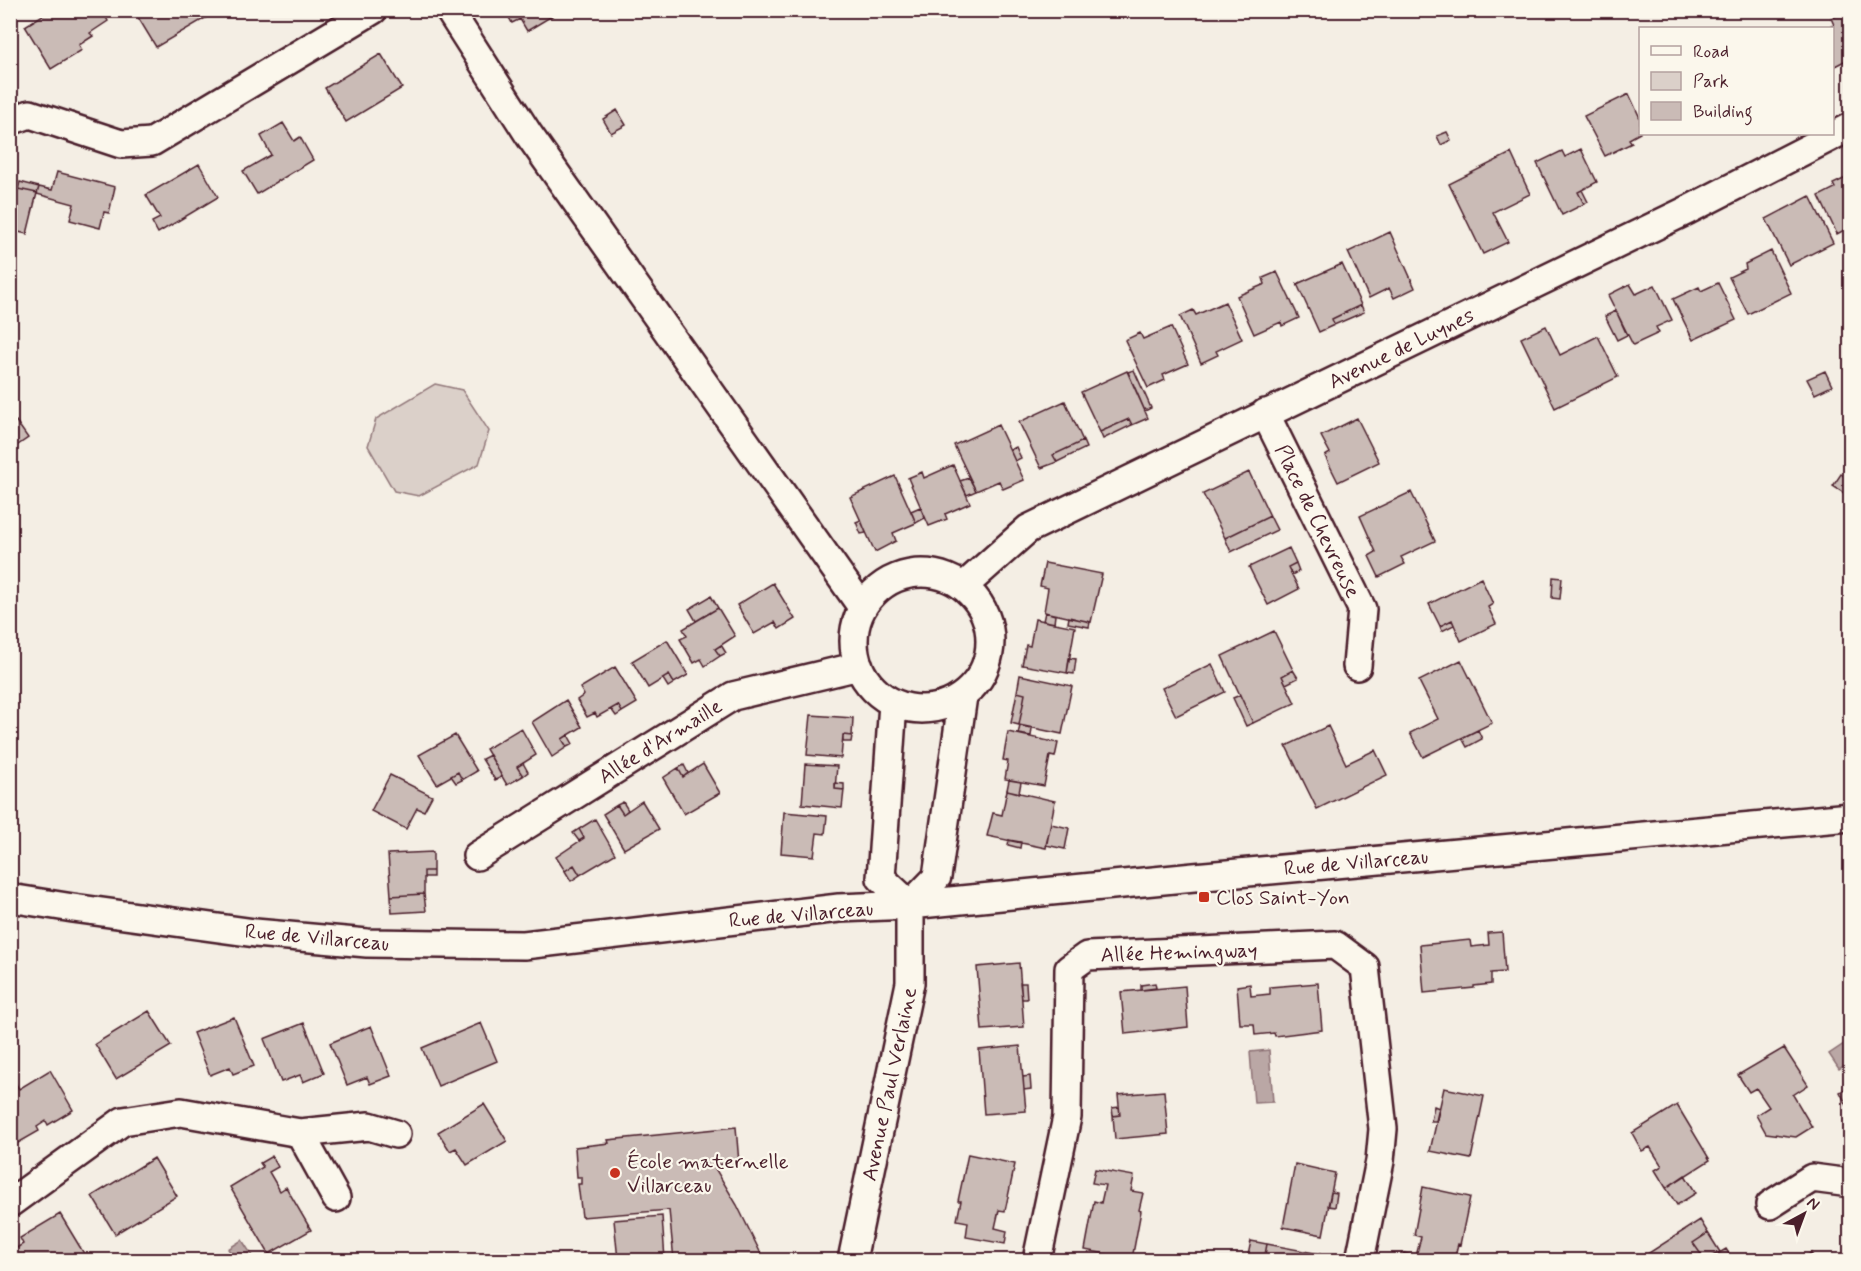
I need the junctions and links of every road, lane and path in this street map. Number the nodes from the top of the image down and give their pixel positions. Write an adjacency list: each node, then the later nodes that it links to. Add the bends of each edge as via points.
1 (373, 10): 3 (street, via 152,142 121,144 30,114)
2 (449, 10): 7 (street, via 529,135)
3 (10, 121)
4 (1851, 127): 5 (street, Avenue de Luynes, via 1688,210)
5 (1265, 413): 6 (street, Avenue de Luynes, via 1028,529); 9 (street, Place de Chevreuse, via 1362,609)
6 (964, 586): 7 (street, via 946,576 926,572 905,574 886,582); 10 (street, via 978,601 988,621 991,641 988,662 978,681)
7 (862, 607): 8 (street, via 854,630)
8 (858, 666): 11 (street, via 878,694); 13 (street, Allée d'Armaille, via 733,696)
9 (1357, 666)
10 (963, 696): 11 (street, via 948,705 929,709); 15 (street, via 937,877)
11 (893, 703): 15 (street, via 881,878)
12 (1851, 817): 15 (street, Rue de Villarceau)
13 (477, 856)
14 (10, 898): 15 (street, Rue de Villarceau, via 255,933 367,943 513,945 839,908)
15 (910, 905): 22 (street, Avenue Paul Verlaine, via 910,983)
16 (300, 1133): 17 (street, via 369,1126); 19 (street); 20 (street, via 181,1113 123,1121)
17 (396, 1134)
18 (1851, 1183): 21 (street, via 1812,1178)
19 (336, 1198)
20 (10, 1203)
21 (1770, 1205)
22 (852, 1260)
23 (1037, 1260): 24 (street, Allée Hemingway, via 1067,1116 1069,969 1087,956 1335,945 1365,967 1383,1129)
24 (1360, 1260)

